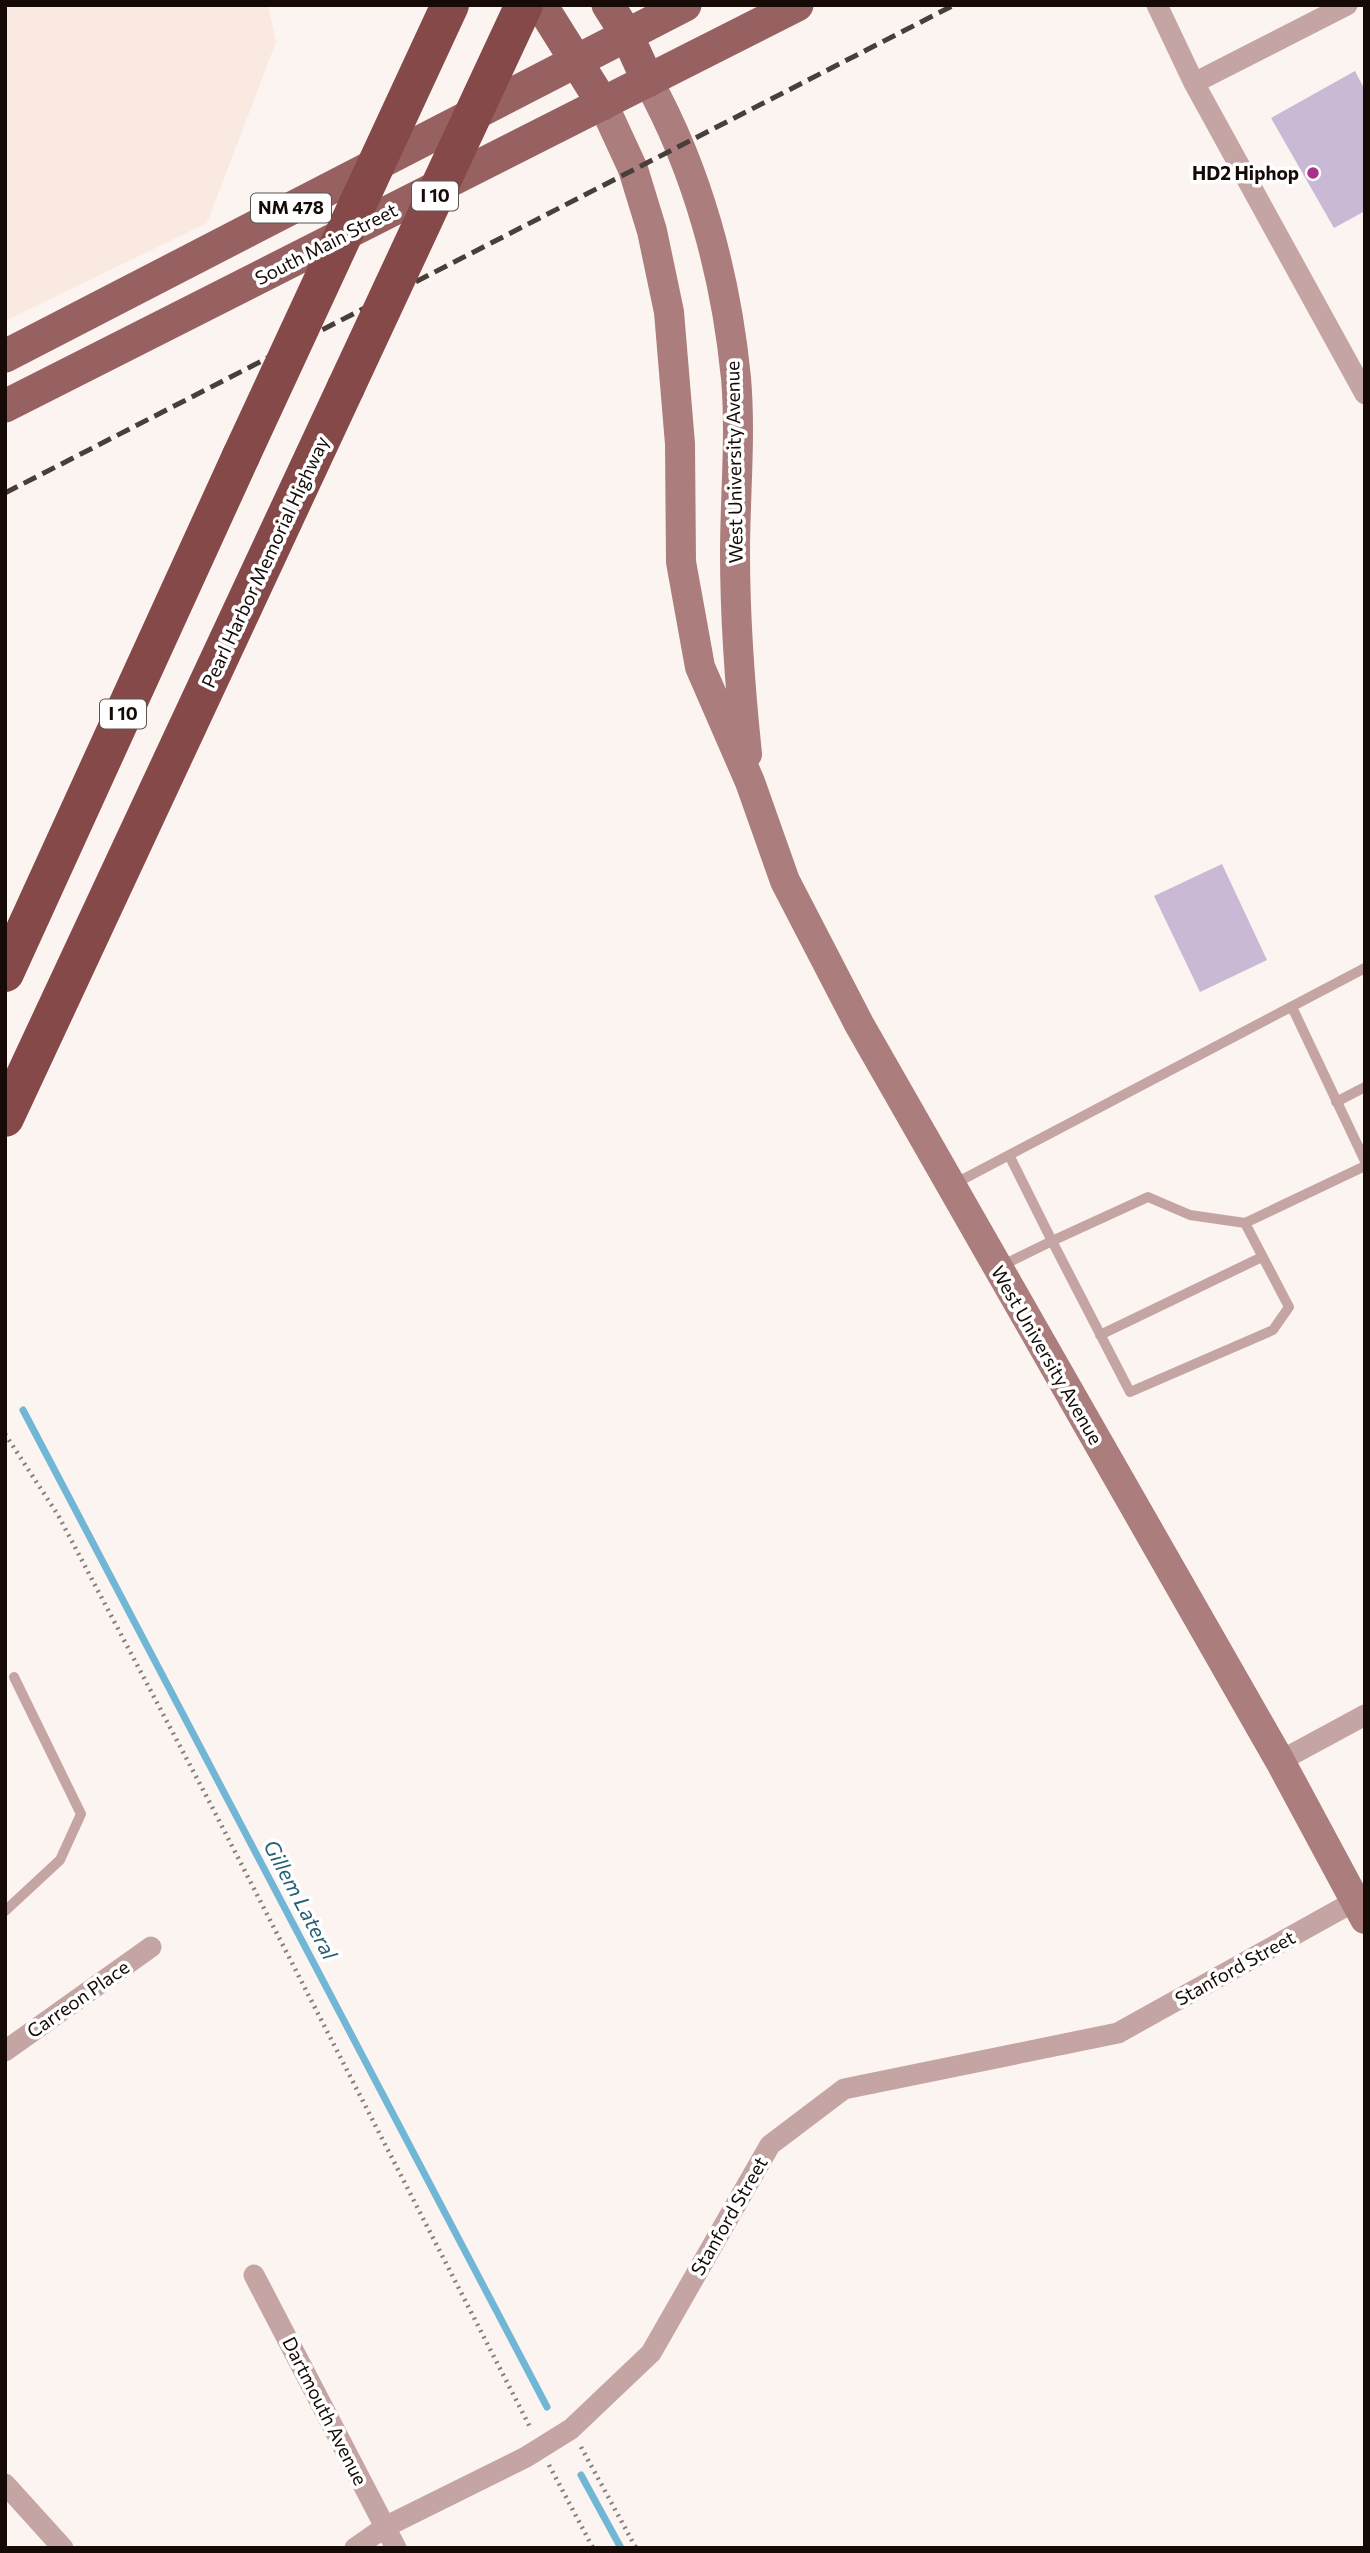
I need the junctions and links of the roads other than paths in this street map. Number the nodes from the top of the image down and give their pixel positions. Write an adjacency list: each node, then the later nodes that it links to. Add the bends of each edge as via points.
1 (448, 5): 19 (highway, I 10, bridge)
2 (524, 5): 23 (highway, Pearl Harbor Memorial Highway / I 10, bridge)
3 (541, 5): 10 (main road, West University Avenue)
4 (608, 5): 9 (main road, West University Avenue)
5 (685, 5): 9 (main road, NM 478)
6 (797, 5): 11 (main road, South Main Street / NM 478)
7 (1157, 5): 12 (street)
8 (1347, 5): 12 (street)
9 (628, 35): 10 (main road, NM 478); 11 (main road, West University Avenue)
10 (577, 61): 13 (main road, West University Avenue); 14 (main road, NM 478)
11 (648, 81): 13 (main road, South Main Street / NM 478); 17 (street, West University Avenue, via 681,146 703,211 723,291 736,380 738,663)
12 (1194, 83): 15 (street)
13 (603, 104): 16 (main road, South Main Street / NM 478); 17 (street, West University Avenue, via 633,169 652,230 669,312 681,444 681,562 700,667)
14 (5, 356)
15 (1365, 394)
16 (5, 406)
17 (750, 782): 26 (street, West University Avenue, via 785,881 859,1024)
18 (1365, 968): 20 (lane)
19 (5, 973)
20 (1292, 1007): 22 (lane); 24 (lane)
21 (1365, 1087): 22 (lane)
22 (1336, 1102): 25 (lane)
23 (5, 1118)
24 (1010, 1157): 26 (lane); 28 (lane)
25 (1365, 1164): 27 (lane)
26 (951, 1185): 30 (street, West University Avenue)
27 (1245, 1223): 28 (lane, via 1191,1215 1148,1197); 29 (lane)
28 (1052, 1241): 30 (lane); 31 (lane)
29 (1262, 1257): 31 (lane); 31 (lane, via 1289,1307 1273,1330 1130,1392)
30 (997, 1268): 34 (street, West University Avenue)
31 (1100, 1335)
32 (14, 1677): 36 (lane, via 81,1814 60,1860)
33 (1365, 1715): 34 (street)
34 (1280, 1761): 35 (street, West University Avenue)
35 (1360, 1910): 41 (street, Stanford Street, via 1118,2033 844,2089 770,2144 651,2353 571,2429)
36 (5, 1911)
37 (151, 1947): 38 (street, Carreon Place)
38 (5, 2051)
39 (254, 2275): 41 (street, Dartmouth Avenue)
40 (5, 2484): 42 (street)
41 (385, 2527): 43 (street, Stanford Street); 44 (street, Dartmouth Avenue)
42 (62, 2548)
43 (355, 2548)
44 (396, 2548)

